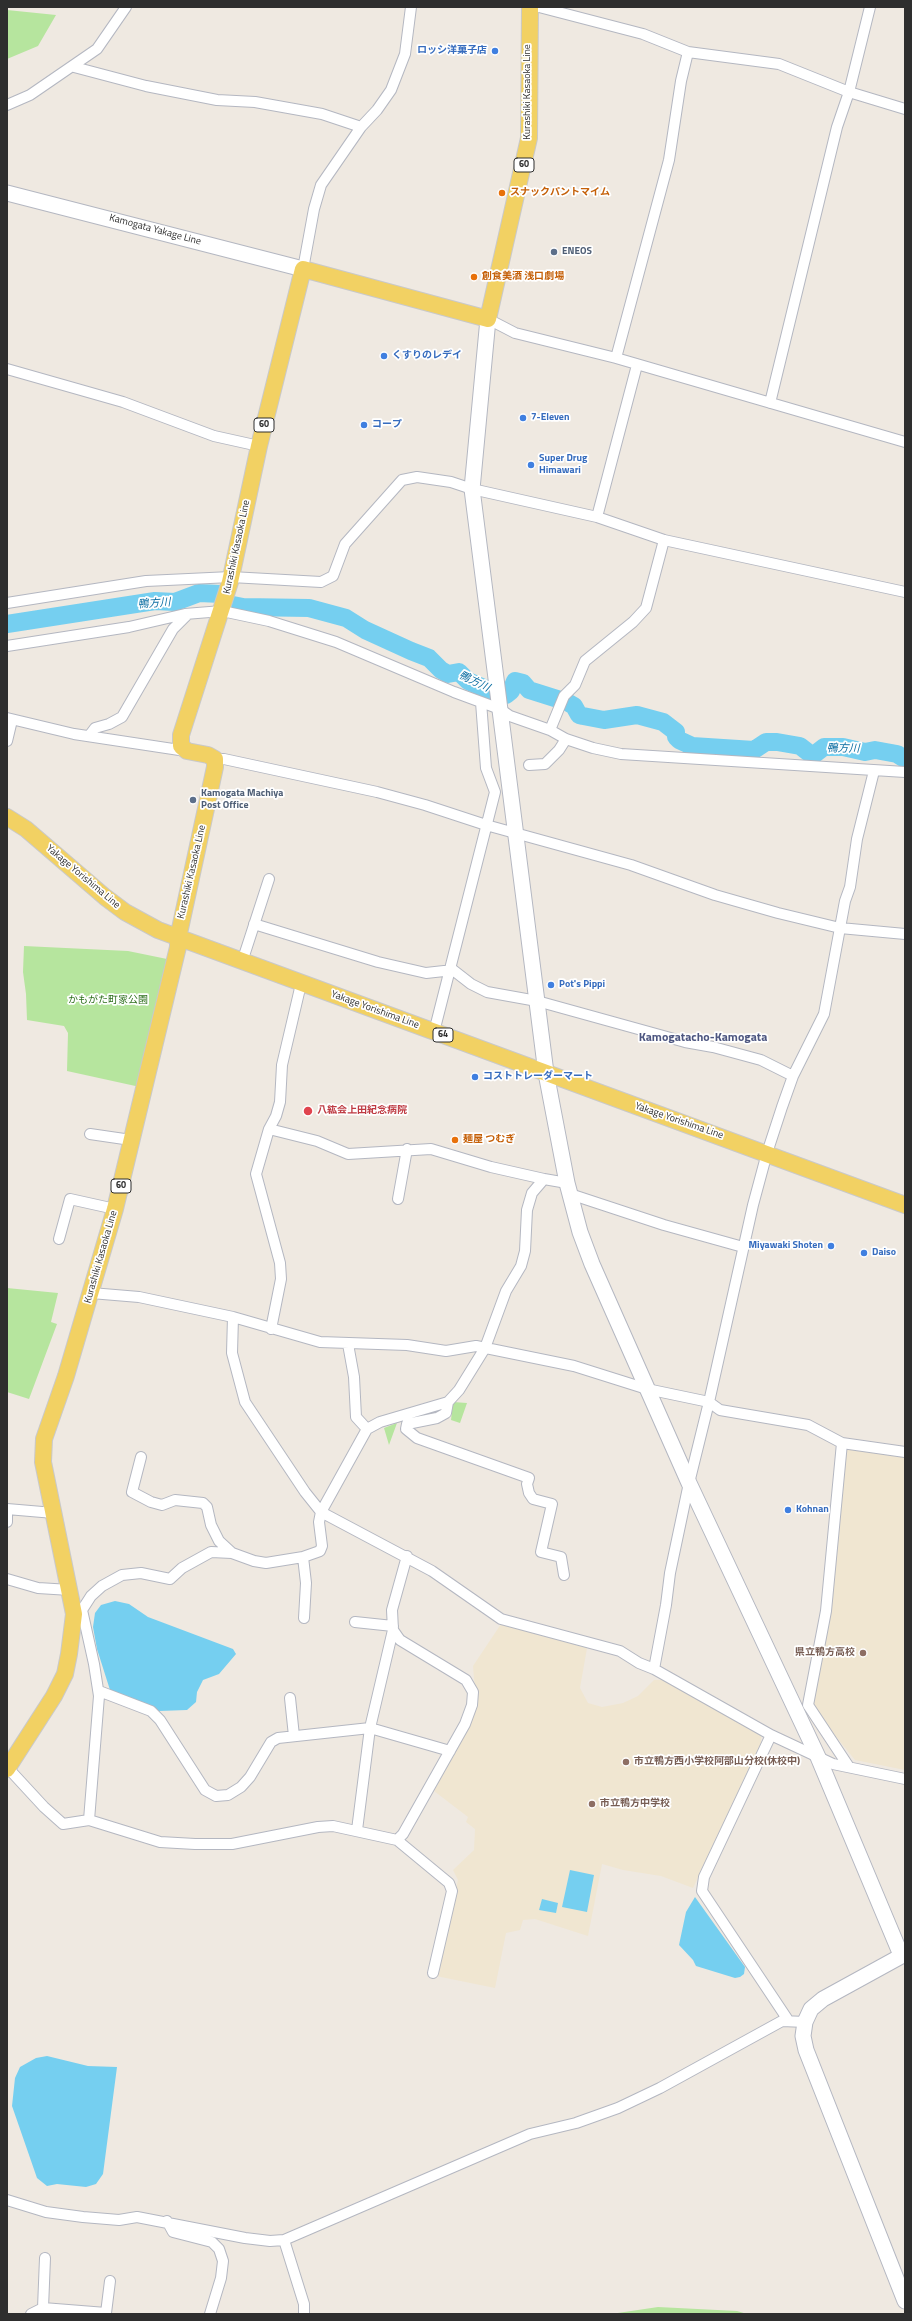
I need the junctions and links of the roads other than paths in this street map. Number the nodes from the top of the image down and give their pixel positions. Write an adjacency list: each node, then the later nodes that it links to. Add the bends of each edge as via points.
1 (126, 7): 7 (street, via 97,50)
2 (411, 7): 11 (street, via 405,54 391,90)
3 (530, 7): 14 (main road, Kurashiki Kasaoka Line / 60, via 529,138)
4 (539, 7): 6 (street, via 644,34)
5 (870, 7): 8 (street)
6 (688, 52): 8 (street, via 780,64); 15 (street, via 669,160)
7 (74, 67): 9 (street, via 30,95); 11 (street, via 146,86 217,100 255,102 322,114)
8 (849, 92): 10 (street); 18 (street, via 837,127)
9 (7, 105)
10 (905, 108)
11 (361, 127): 13 (street, via 321,185)
12 (7, 193): 13 (street, Kamogata Yakage Line)
13 (303, 269): 14 (main road); 20 (main road, Kurashiki Kasaoka Line / 60)
14 (488, 319): 15 (street, via 515,333); 21 (street)
15 (616, 358): 16 (street)
16 (637, 365): 18 (street); 22 (street)
17 (7, 369): 20 (street, via 123,402 214,436)
18 (770, 403): 19 (street)
19 (905, 442)
20 (259, 446): 24 (main road, Kurashiki Kasaoka Line / 60)
21 (472, 489): 22 (street); 24 (street, via 451,482 417,477 402,480 345,544 333,576 321,582); 31 (street)
22 (597, 516): 23 (street)
23 (664, 540): 25 (street); 33 (street, via 646,608 633,622 585,661 575,685 564,696)
24 (231, 579): 26 (street, via 146,581); 27 (main road, Kurashiki Kasaoka Line / 60)
25 (905, 592)
26 (7, 603)
27 (222, 611): 28 (street); 30 (street, via 270,621 336,642); 37 (main road, Kurashiki Kasaoka Line / 60, via 181,735 181,746)
28 (189, 613): 29 (street, via 129,627); 34 (street, via 173,629 122,717 95,728)
29 (7, 646)
30 (481, 702): 31 (street); 43 (street, via 486,768 494,792)
31 (500, 709): 33 (street, via 510,716); 44 (street)
32 (10, 719): 34 (street); 36 (street)
33 (550, 730): 35 (street)
34 (89, 736): 37 (street)
35 (566, 740): 39 (street, via 545,764); 40 (street, via 621,754 836,766)
36 (7, 741)
37 (187, 751): 38 (main road)
38 (215, 759): 43 (street, via 377,792); 49 (main road, Kurashiki Kasaoka Line / 60, via 216,767)
39 (529, 765)
40 (874, 771): 41 (street); 47 (street, via 857,839 850,888)
41 (905, 772)
42 (7, 817): 49 (main road, Yakage Yorishima Line / 64, via 26,829 125,912)
43 (486, 825): 44 (street); 51 (street)
44 (516, 833): 47 (street, via 631,865 716,895); 53 (street)
45 (269, 879): 46 (street)
46 (254, 924): 50 (street); 51 (street, via 385,963 426,972)
47 (840, 928): 48 (street); 56 (street, via 824,1014)
48 (905, 934)
49 (178, 938): 50 (main road, Yakage Yorishima Line / 64); 59 (main road, Kurashiki Kasaoka Line / 60, via 178,947)
50 (242, 962): 52 (main road, Yakage Yorishima Line / 64)
51 (449, 970): 53 (street, via 453,970 487,992); 54 (street)
52 (301, 984): 54 (main road, Yakage Yorishima Line / 64); 57 (street, via 282,1065 280,1102)
53 (537, 1001): 55 (street); 56 (street, via 761,1060)
54 (434, 1032): 55 (main road, Yakage Yorishima Line / 64)
55 (546, 1073): 61 (main road, Yakage Yorishima Line / 64); 63 (street)
56 (793, 1076): 61 (street)
57 (269, 1129): 60 (street, via 317,1141 348,1154); 71 (street, via 256,1174 280,1263 281,1279)
58 (90, 1134): 59 (street)
59 (131, 1140): 66 (main road, Kurashiki Kasaoka Line / 60)
60 (407, 1149): 62 (street, via 431,1150); 64 (street)
61 (767, 1153): 65 (main road, Yakage Yorishima Line / 64); 68 (street)
62 (544, 1179): 63 (street); 73 (street, via 532,1193 527,1210 526,1251 521,1266 506,1291)
63 (569, 1189): 68 (street, via 664,1225); 74 (street, via 580,1232 592,1264)
64 (398, 1199)
65 (905, 1205)
66 (115, 1209): 67 (street, via 70,1199); 69 (main road, Kurashiki Kasaoka Line / 60)
67 (59, 1239)
68 (743, 1247): 76 (street)
69 (91, 1293): 70 (street, via 138,1297); 83 (main road, Kurashiki Kasaoka Line / 60, via 44,1439 43,1462)
70 (233, 1317): 71 (street); 84 (street, via 232,1353 245,1402)
71 (271, 1329): 72 (street, via 320,1342)
72 (348, 1344): 73 (street, via 407,1345 446,1350 476,1346); 77 (street, via 354,1377 356,1417)
73 (485, 1348): 74 (street, via 574,1366); 75 (street, via 471,1372)
74 (647, 1389): 76 (street); 81 (street)
75 (448, 1402): 77 (street, via 380,1422); 90 (street, via 446,1413 437,1418 407,1424 406,1429 417,1438 529,1478 527,1484 533,1499 552,1504 541,1552 561,1557)
76 (710, 1402): 78 (street, via 720,1410 808,1425); 81 (street)
77 (367, 1429): 84 (street)
78 (842, 1443): 79 (street); 105 (street, via 826,1611 808,1705)
79 (905, 1452)
80 (141, 1457): 87 (street, via 132,1492 162,1505 175,1500 203,1503 207,1507 211,1525 219,1541)
81 (689, 1483): 97 (street, via 670,1573); 104 (street)
82 (7, 1508): 83 (street)
83 (54, 1512): 92 (main road, Kurashiki Kasaoka Line / 60)
84 (321, 1512): 88 (street); 89 (street, via 320,1552)
85 (7, 1514): 86 (street)
86 (7, 1522)
87 (232, 1553): 89 (street, via 266,1563); 93 (street, via 211,1552 200,1556 170,1579 141,1573 116,1577 91,1596)
88 (407, 1556): 96 (street, via 392,1610); 97 (street, via 438,1574 501,1619 620,1651)
89 (303, 1558): 94 (street, via 306,1583)
90 (564, 1575)
91 (7, 1579): 92 (street, via 38,1588)
92 (70, 1590): 93 (main road, Kurashiki Kasaoka Line / 60)
93 (78, 1612): 98 (street); 106 (main road, Kurashiki Kasaoka Line / 60, via 65,1674)
94 (304, 1618)
95 (355, 1622): 96 (street)
96 (393, 1628): 100 (street); 103 (street, via 400,1640 466,1680 473,1692 472,1705 465,1724)
97 (654, 1669): 101 (street)
98 (98, 1691): 102 (street, via 151,1711 160,1720 205,1790 216,1796 228,1794 241,1787 271,1742 278,1738); 108 (street)
99 (290, 1698): 102 (street)
100 (370, 1728): 102 (street); 103 (street); 109 (street)
101 (771, 1734): 104 (street); 113 (street, via 704,1876 702,1891)
102 (294, 1736)
103 (450, 1751): 110 (street)
104 (818, 1757): 105 (street, via 833,1764); 111 (street)
105 (849, 1767): 107 (street)
106 (8, 1769): 108 (street, via 44,1808 63,1824)
107 (905, 1779)
108 (89, 1820): 109 (street, via 160,1842 195,1844 232,1844 318,1827 333,1826)
109 (357, 1830): 110 (street)
110 (397, 1840): 112 (street, via 449,1883 452,1891)
111 (903, 1954): 114 (street, via 823,1999 812,2009)
112 (433, 1973)
113 (788, 2020): 114 (street); 117 (street, via 618,2108 576,2123 530,2134)
114 (805, 2022): 120 (street, via 803,2036 806,2050)
115 (7, 2200): 116 (street, via 46,2212 83,2217 119,2220 137,2217)
116 (167, 2221): 117 (street, via 245,2238); 123 (street, via 173,2232 212,2242 219,2249 223,2261 222,2278)
117 (284, 2240): 124 (street, via 304,2304)
118 (45, 2258): 121 (street)
119 (110, 2281): 121 (street, via 106,2313)
120 (905, 2301)
121 (43, 2308): 122 (street)
122 (31, 2314)
123 (210, 2314)
124 (304, 2314)

